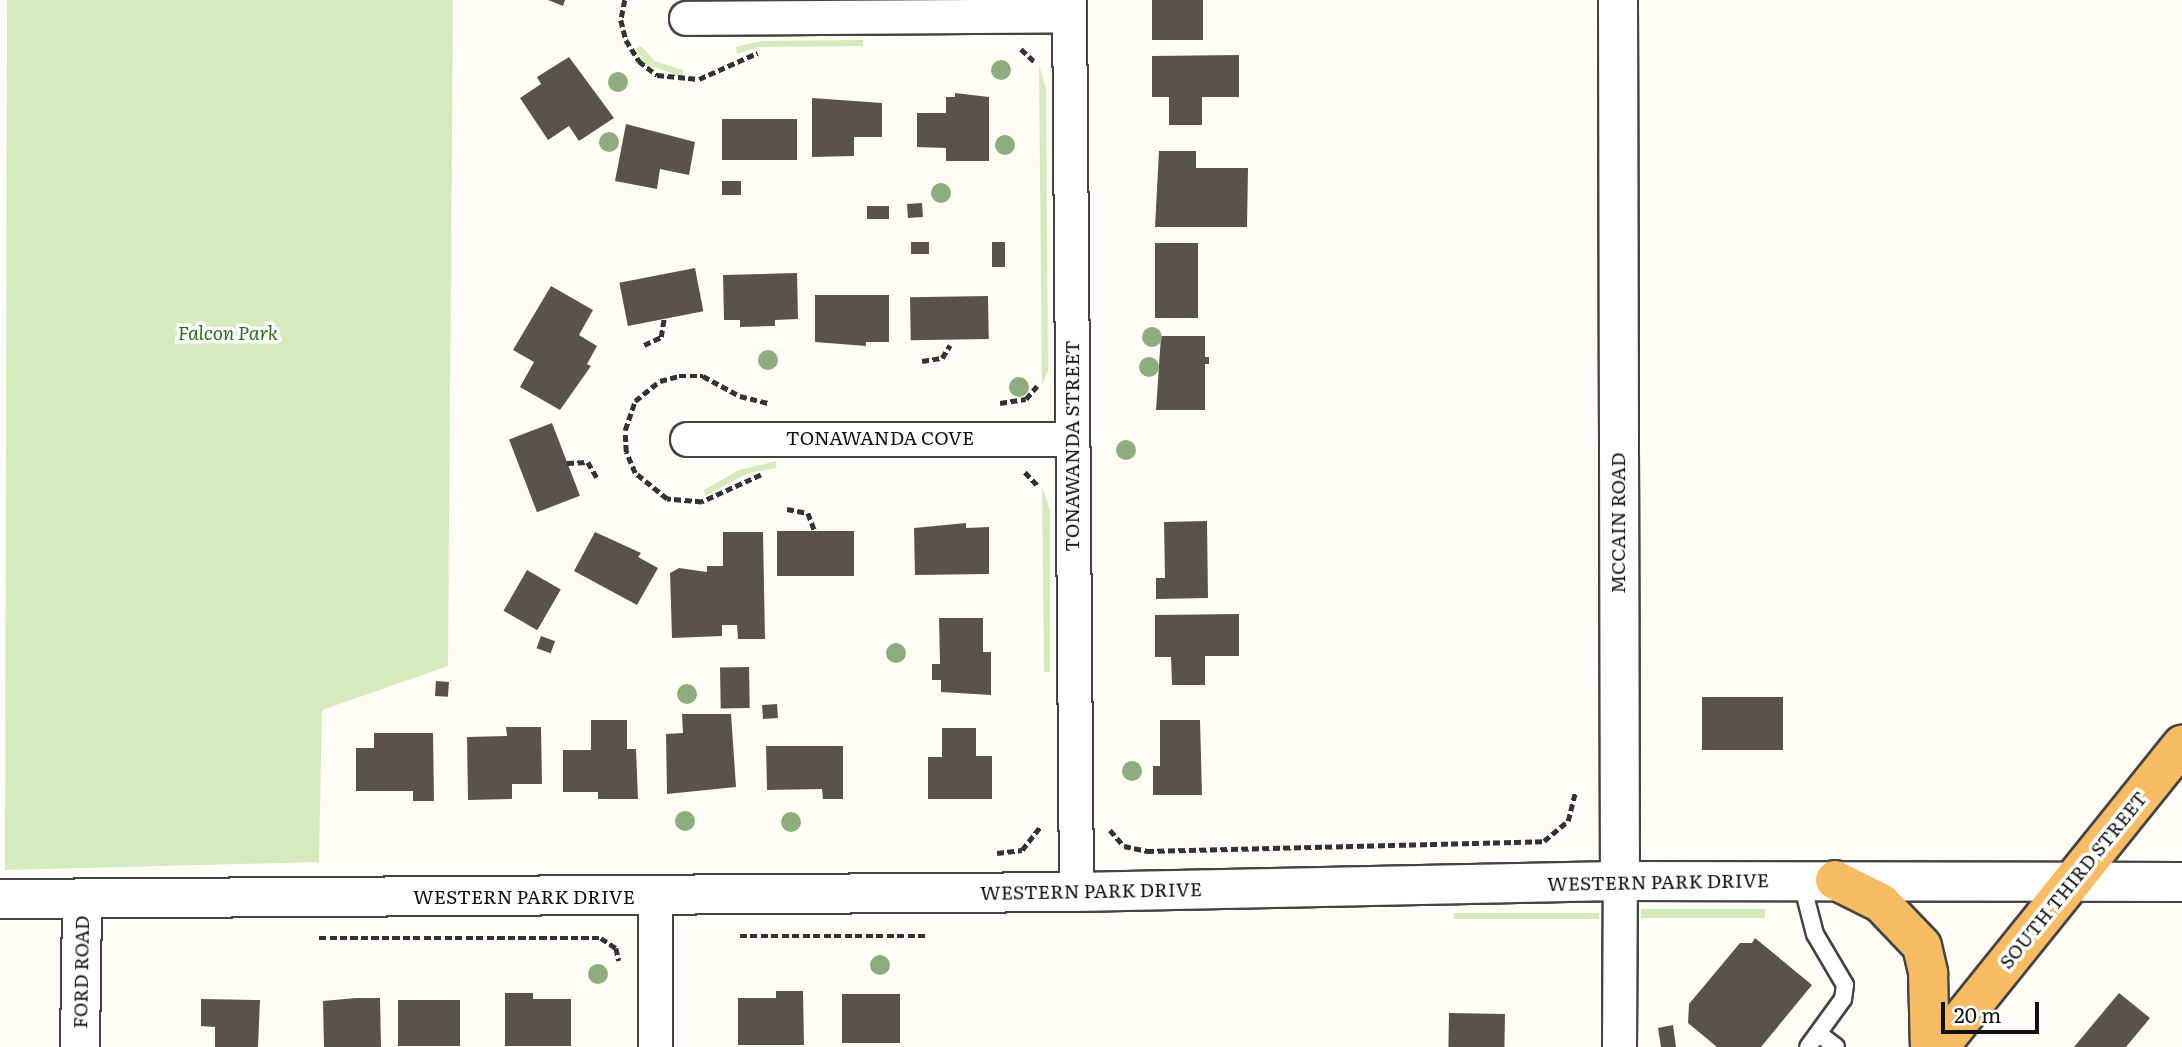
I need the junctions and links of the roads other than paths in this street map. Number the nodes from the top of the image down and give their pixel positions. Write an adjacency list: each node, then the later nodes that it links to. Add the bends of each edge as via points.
1 (1619, 0): 8 (street, MCCAIN ROAD)
2 (1069, 8): 3 (street); 5 (street, TONAWANDA STREET)
3 (686, 18)
4 (687, 439): 5 (street, TONAWANDA COVE)
5 (1072, 439): 11 (street, TONAWANDA STREET)
6 (2182, 745): 10 (highway, SOUTH THIRD STREET)
7 (1818, 880): 8 (street, WESTERN PARK DRIVE); 10 (street, WESTERN PARK DRIVE); 15 (lane, via 1815,934 1845,979 1843,999); 21 (highway, via 1881,903 1922,946 1928,973)
8 (1620, 881): 11 (street, WESTERN PARK DRIVE); 18 (street, MCCAIN ROAD)
9 (2182, 882): 10 (street, WESTERN PARK DRIVE)
10 (2070, 884): 22 (highway, SOUTH THIRD STREET)
11 (1076, 892): 12 (street, WESTERN PARK DRIVE)
12 (655, 896): 14 (street, WESTERN PARK DRIVE); 17 (street)
13 (0, 898): 14 (street, WESTERN PARK DRIVE)
14 (82, 898): 16 (street, FORD ROAD)
15 (1819, 1034): 19 (lane); 20 (lane)
16 (80, 1047)
17 (655, 1047)
18 (1619, 1047)
19 (1808, 1047)
20 (1836, 1047)
21 (1930, 1047)
22 (1939, 1047)

